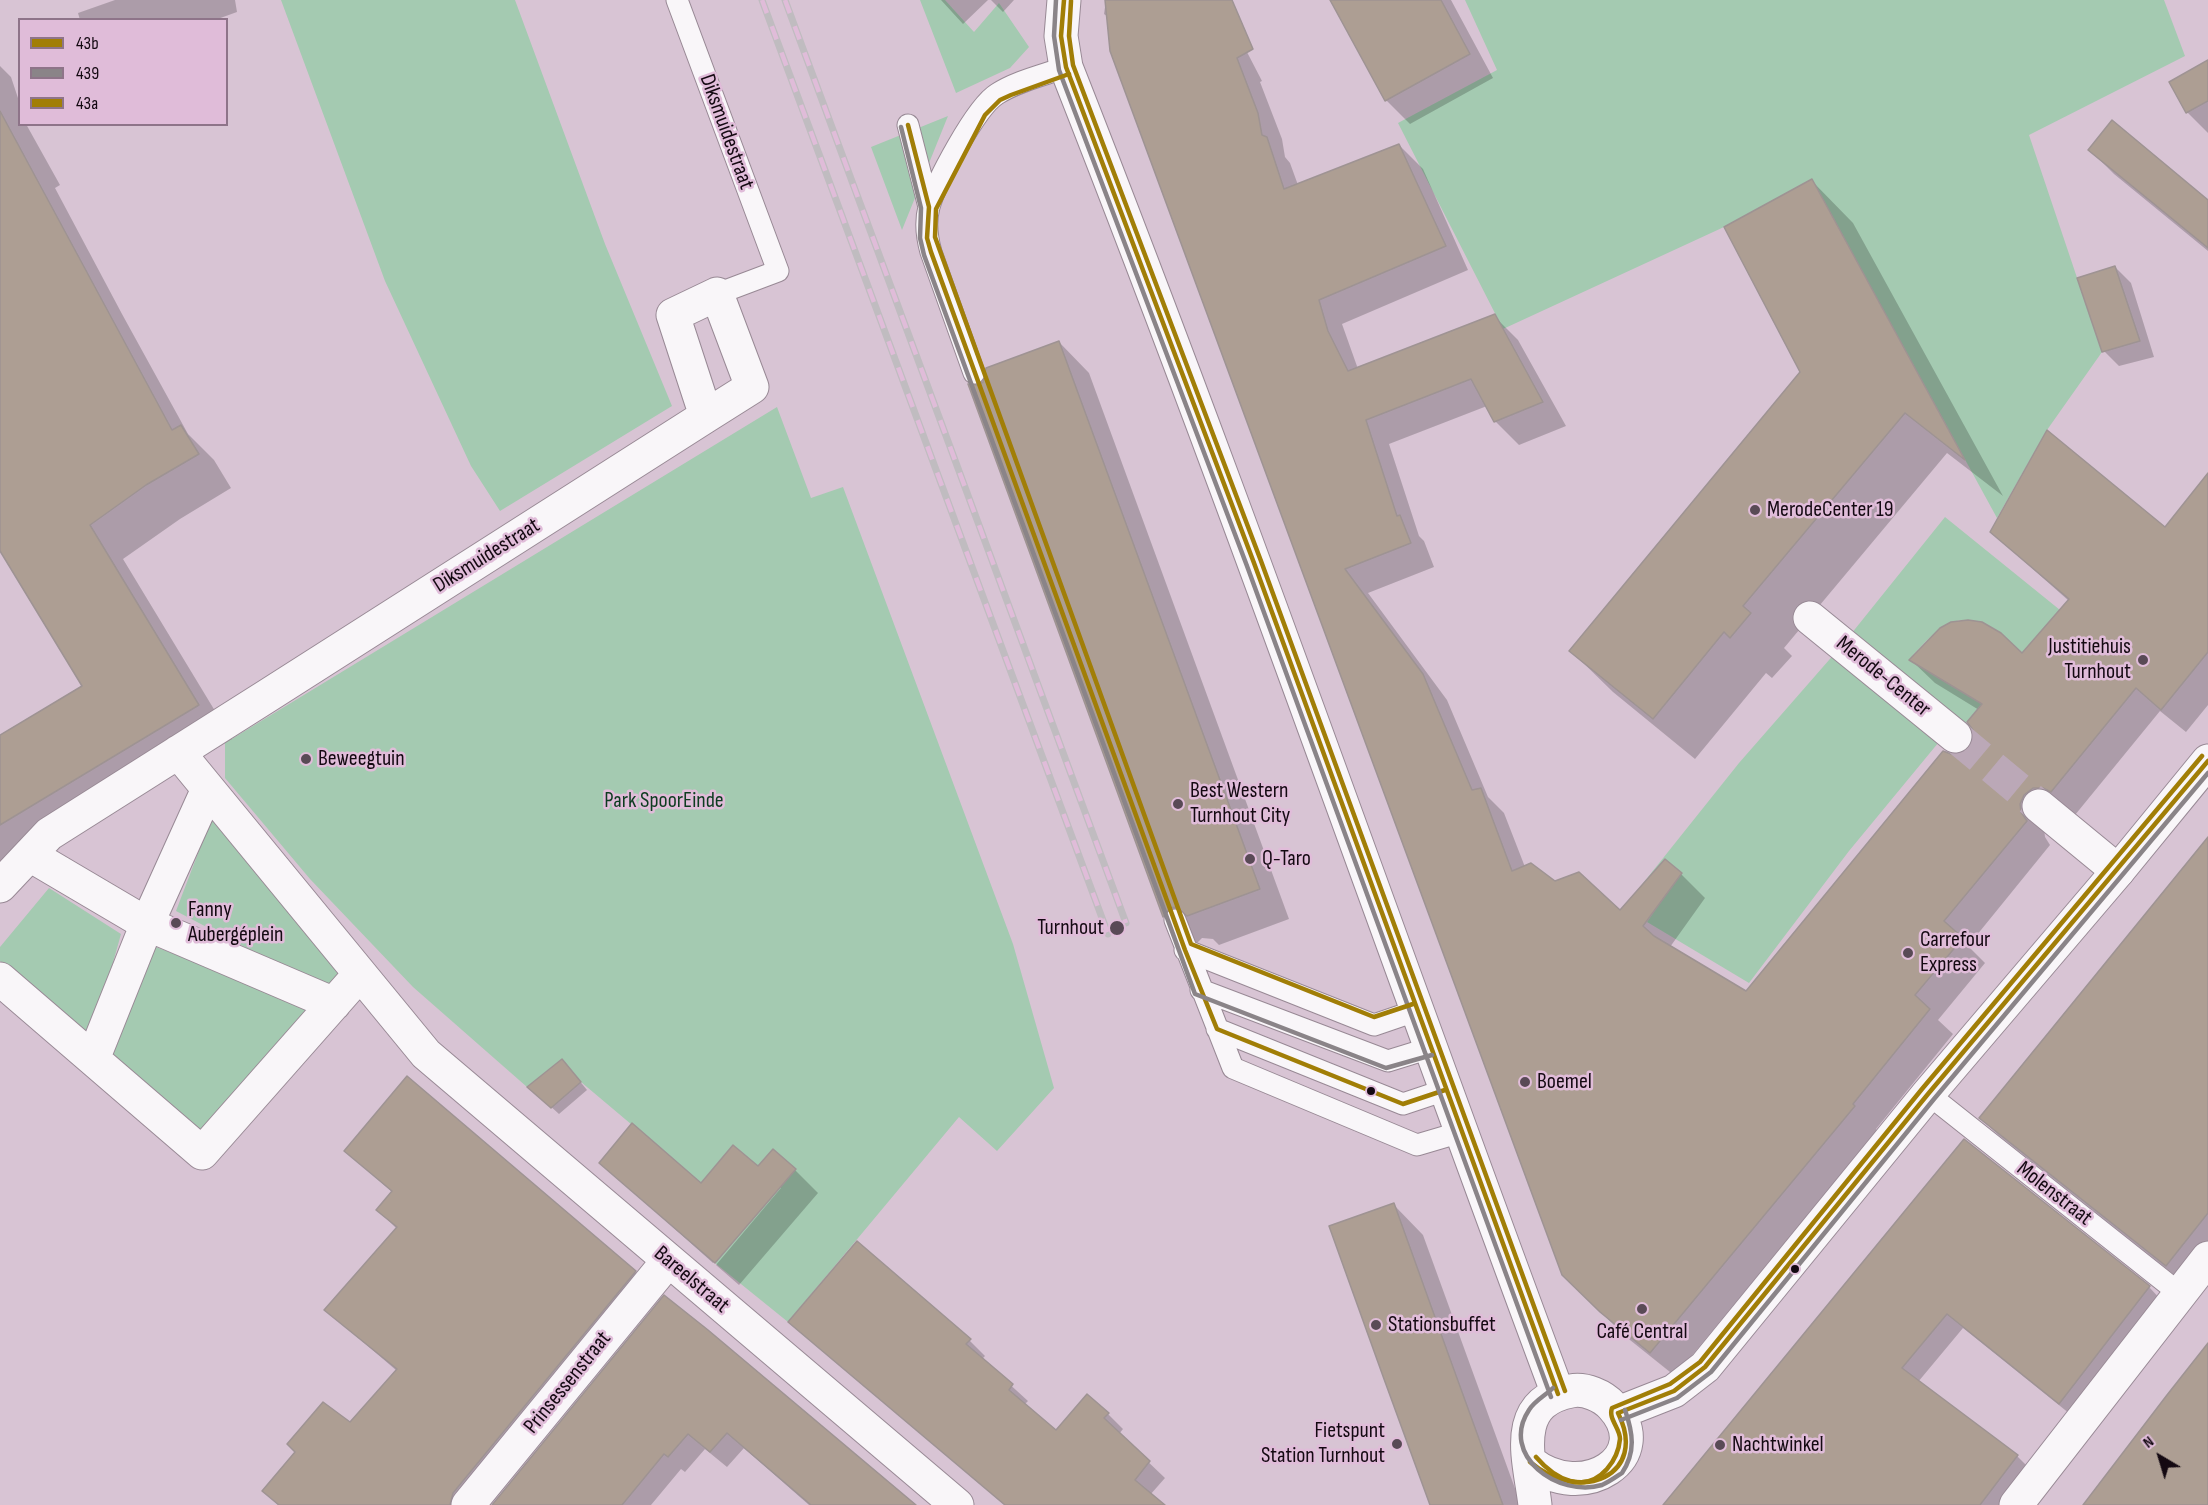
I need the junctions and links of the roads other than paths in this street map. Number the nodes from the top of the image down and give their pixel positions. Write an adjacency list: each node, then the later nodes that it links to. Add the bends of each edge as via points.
1 (677, 0): 6 (lane, Diksmuidestraat, via 778,272)
2 (1064, 0): 3 (street, via 1061,36)
3 (1066, 68): 5 (lane, via 1008,88 987,101 971,121); 25 (street, via 1180,360)
4 (908, 125): 5 (lane)
5 (929, 207): 7 (lane, via 929,245)
6 (717, 294): 8 (street, Diksmuidestraat, via 752,387); 8 (street, Diksmuidestraat, via 673,315)
7 (974, 373)
8 (706, 416): 11 (street, Diksmuidestraat)
9 (1810, 618): 10 (street, Merode-Center)
10 (1955, 736)
11 (178, 752): 13 (street, Bareelstraat); 15 (street, Diksmuidestraat, via 49,834)
12 (2208, 761): 16 (street)
13 (208, 789): 19 (street); 21 (street, Bareelstraat)
14 (2039, 806): 16 (street)
15 (30, 855): 17 (street, Diksmuidestraat); 19 (street)
16 (2118, 871): 30 (street)
17 (0, 886)
18 (1175, 920): 20 (lane)
19 (147, 924): 24 (street); 28 (street)
20 (1185, 950): 23 (lane); 25 (lane, via 1374,1025)
21 (360, 974): 24 (street); 33 (street, Bareelstraat, via 426,1054)
22 (0, 979): 28 (street)
23 (1202, 990): 26 (lane); 27 (lane, via 1388,1061)
24 (334, 1004): 28 (street, via 202,1153)
25 (1415, 1011): 27 (street)
26 (1217, 1029): 29 (lane, via 1403,1104); 31 (lane, via 1233,1068 1417,1145)
27 (1430, 1048): 29 (street)
28 (93, 1059)
29 (1445, 1090): 31 (street)
30 (1928, 1094): 34 (lane, Molenstraat); 36 (street, via 1705,1367 1674,1391)
31 (1461, 1132): 35 (street)
32 (2208, 1257): 34 (street)
33 (668, 1261): 39 (street, Prinsessenstraat); 40 (street, Bareelstraat)
34 (2179, 1293): 42 (street)
35 (1558, 1394): 36 (street, via 1576,1390 1592,1393 1608,1401); 37 (street, via 1543,1403 1530,1419 1526,1444)
36 (1618, 1413): 38 (street, via 1627,1434 1624,1456 1611,1478)
37 (1530, 1462): 38 (street, via 1542,1479 1558,1488); 41 (street)
38 (1592, 1497)
39 (468, 1505)
40 (957, 1505)
41 (1535, 1505)
42 (2016, 1505)

